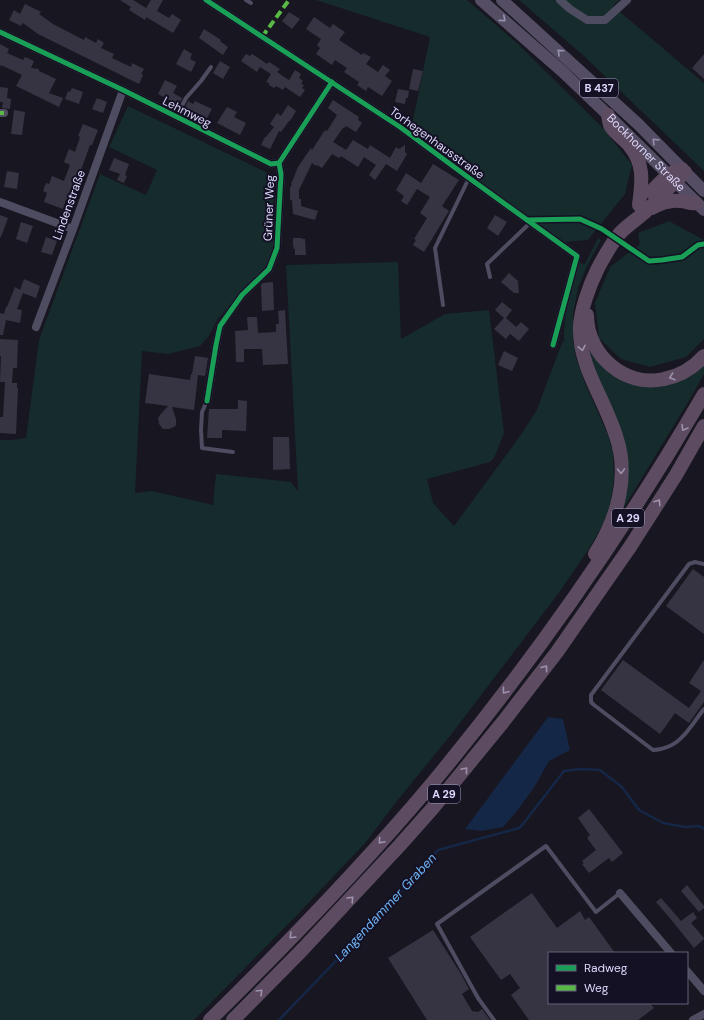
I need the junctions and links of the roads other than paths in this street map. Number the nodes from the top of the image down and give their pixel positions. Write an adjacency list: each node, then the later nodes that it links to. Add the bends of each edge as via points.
1 (206, 0): 10 (street, Torhegenhausstraße)
2 (246, 0): 7 (lane)
3 (481, 0): 12 (main road, Bockhorner Straße / B 437, one-way to 12)
4 (502, 0): 15 (main road, Bockhorner Straße / B 437, one-way to 4, via 638,124)
5 (560, 0): 6 (street, via 587,20 605,20)
6 (627, 0)
7 (251, 3)
8 (0, 32): 11 (street, Lehmweg)
9 (211, 67): 13 (lane, via 186,98)
10 (332, 82): 14 (street); 16 (street, Torhegenhausstraße, via 400,127)
11 (123, 90): 13 (street, Lehmweg); 22 (street, Lindenstraße)
12 (608, 115): 15 (main road, Bockhorner Straße / B 437); 20 (highway, via 610,127 629,145 639,160)
13 (176, 117): 14 (street, Lehmweg, via 270,164)
14 (279, 163): 30 (street, Grüner Weg, via 282,174 278,248 269,269 242,295 220,326)
15 (678, 174): 17 (main road, Bockhorner Straße / B 437); 19 (main road, Bockhorner Straße / B 437); 20 (highway)
16 (469, 178): 21 (street, Torhegenhausstraße); 25 (lane, via 435,248)
17 (704, 190)
18 (0, 202): 22 (street)
19 (700, 207): 20 (highway, via 682,201 670,201)
20 (642, 208): 24 (highway, via 629,218 613,242 598,268)
21 (530, 223): 23 (lane, via 487,264); 27 (street, Torhegenhausstraße, via 577,256)
22 (73, 229): 26 (street, Lindenstraße)
23 (490, 277)
24 (587, 297): 28 (highway, one-way to 24, via 684,372 664,379 643,380 624,374 608,364 596,350 587,321); 34 (highway, one-way to 34, via 580,320 581,344 589,373 616,436 622,471 621,487 610,526 599,548 547,623)
25 (443, 305)
26 (36, 327)
27 (554, 345)
28 (704, 356)
29 (704, 394): 34 (highway, A 29, one-way to 34, via 624,526)
30 (207, 401): 32 (lane, via 202,412 202,448)
31 (704, 426): 42 (highway, A 29, one-way to 31, via 400,845 503,722 557,652 630,546)
32 (234, 452)
33 (704, 564): 35 (lane, via 689,564 591,695 591,702 653,750 670,746 682,738)
34 (546, 638): 41 (highway, A 29, one-way to 41, via 429,787 342,885)
35 (704, 709)
36 (620, 893): 37 (street); 43 (lane, via 596,912 546,846 437,924 478,998)
37 (671, 952)
38 (688, 972): 39 (street)
39 (704, 991)
40 (704, 1014): 44 (street)
41 (210, 1020)
42 (233, 1020)
43 (494, 1020)
44 (693, 1020)

